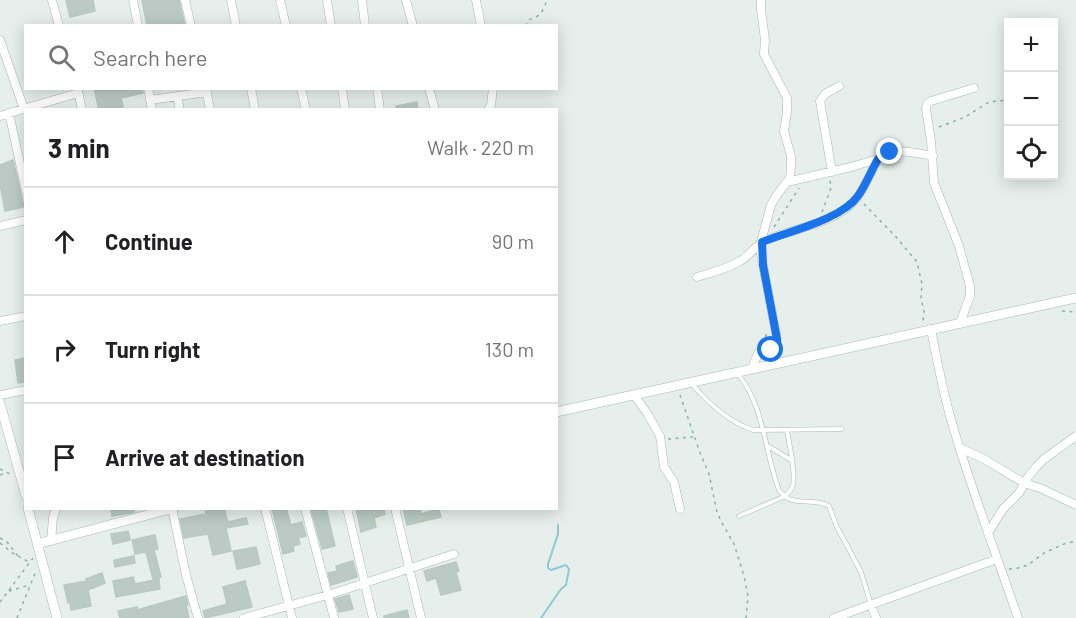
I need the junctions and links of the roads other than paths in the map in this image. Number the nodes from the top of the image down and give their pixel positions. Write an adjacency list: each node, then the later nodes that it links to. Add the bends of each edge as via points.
1 (52, 0): 11 (street)
2 (133, 0): 12 (street)
3 (184, 0): 13 (street)
4 (231, 0): 14 (street)
5 (280, 0): 15 (street)
6 (327, 0): 16 (street)
7 (362, 0): 17 (street)
8 (406, 0): 18 (street)
9 (476, 0): 19 (street)
10 (761, 0): 52 (street, via 764,54 787,98 784,131 791,166)
11 (58, 24)
12 (138, 24)
13 (190, 24)
14 (236, 24)
15 (286, 24)
16 (332, 24)
17 (365, 24)
18 (412, 24)
19 (481, 24)
20 (0, 40): 45 (street)
21 (838, 86): 50 (street, via 820,101)
22 (974, 88): 48 (street, via 927,104)
23 (148, 90): 33 (street)
24 (206, 90): 32 (street); 38 (street)
25 (250, 90): 39 (street)
26 (301, 90): 40 (street)
27 (342, 90): 41 (street)
28 (377, 90): 42 (street)
29 (430, 90): 43 (street)
30 (492, 90): 44 (street)
31 (78, 91): 34 (street); 35 (street)
32 (177, 96): 33 (street); 37 (street)
33 (150, 100): 36 (street)
34 (27, 108)
35 (82, 108)
36 (152, 108)
37 (180, 108)
38 (210, 108)
39 (255, 108)
40 (306, 108)
41 (345, 108)
42 (380, 108)
43 (434, 108)
44 (489, 108)
45 (24, 109): 46 (street)
46 (9, 113): 47 (street); 51 (street)
47 (0, 116)
48 (933, 156): 49 (street, via 900,151); 60 (street, via 934,183 970,286)
49 (878, 159): 50 (street); 55 (street, via 858,197 845,208 830,218)
50 (830, 172): 52 (street)
51 (24, 182)
52 (787, 182): 55 (street, via 771,205)
53 (24, 220): 54 (street)
54 (0, 226)
55 (764, 242): 56 (street, via 737,263); 62 (street, via 763,265 777,346 758,353)
56 (696, 278)
57 (1076, 298): 60 (street)
58 (24, 316): 59 (street)
59 (0, 321)
60 (960, 323): 61 (street)
61 (926, 330): 62 (street); 75 (street)
62 (752, 369): 63 (street)
63 (737, 372): 64 (street); 72 (lane, via 752,394)
64 (691, 382): 67 (street); 72 (lane, via 702,396 741,426)
65 (24, 390): 66 (street)
66 (0, 395)
67 (634, 395): 69 (street); 82 (street, via 658,431 664,467 674,482)
68 (0, 403): 77 (street)
69 (558, 412)
70 (842, 429): 71 (lane)
71 (787, 430): 72 (lane); 76 (lane)
72 (763, 431): 74 (lane)
73 (1076, 436): 79 (street, via 1044,459)
74 (767, 445): 76 (lane); 80 (lane)
75 (960, 448): 79 (street); 92 (street)
76 (791, 460): 80 (lane, via 793,486)
77 (21, 462): 78 (street)
78 (24, 482)
79 (1024, 483): 81 (street); 92 (street)
80 (783, 497): 91 (lane); 100 (lane, via 829,506 861,573)
81 (1076, 505)
82 (680, 509)
83 (29, 510): 94 (street)
84 (55, 510): 93 (street)
85 (168, 510): 93 (street)
86 (172, 510): 103 (street)
87 (265, 510): 101 (street)
88 (306, 510): 99 (street)
89 (347, 510): 98 (street)
90 (395, 510): 97 (street)
91 (739, 516)
92 (988, 533): 96 (street)
93 (51, 541): 94 (street)
94 (39, 551): 102 (street)
95 (454, 554): 97 (street)
96 (997, 559): 100 (street); 111 (street)
97 (410, 569): 98 (street); 108 (street)
98 (364, 583): 99 (street); 107 (street)
99 (328, 595): 101 (street); 106 (street)
100 (871, 605): 109 (street); 110 (street)
101 (289, 607): 104 (street); 105 (street)
102 (57, 618)
103 (198, 618)
104 (244, 618)
105 (292, 618)
106 (334, 618)
107 (373, 618)
108 (422, 618)
109 (834, 618)
110 (876, 618)
111 (1018, 618)

